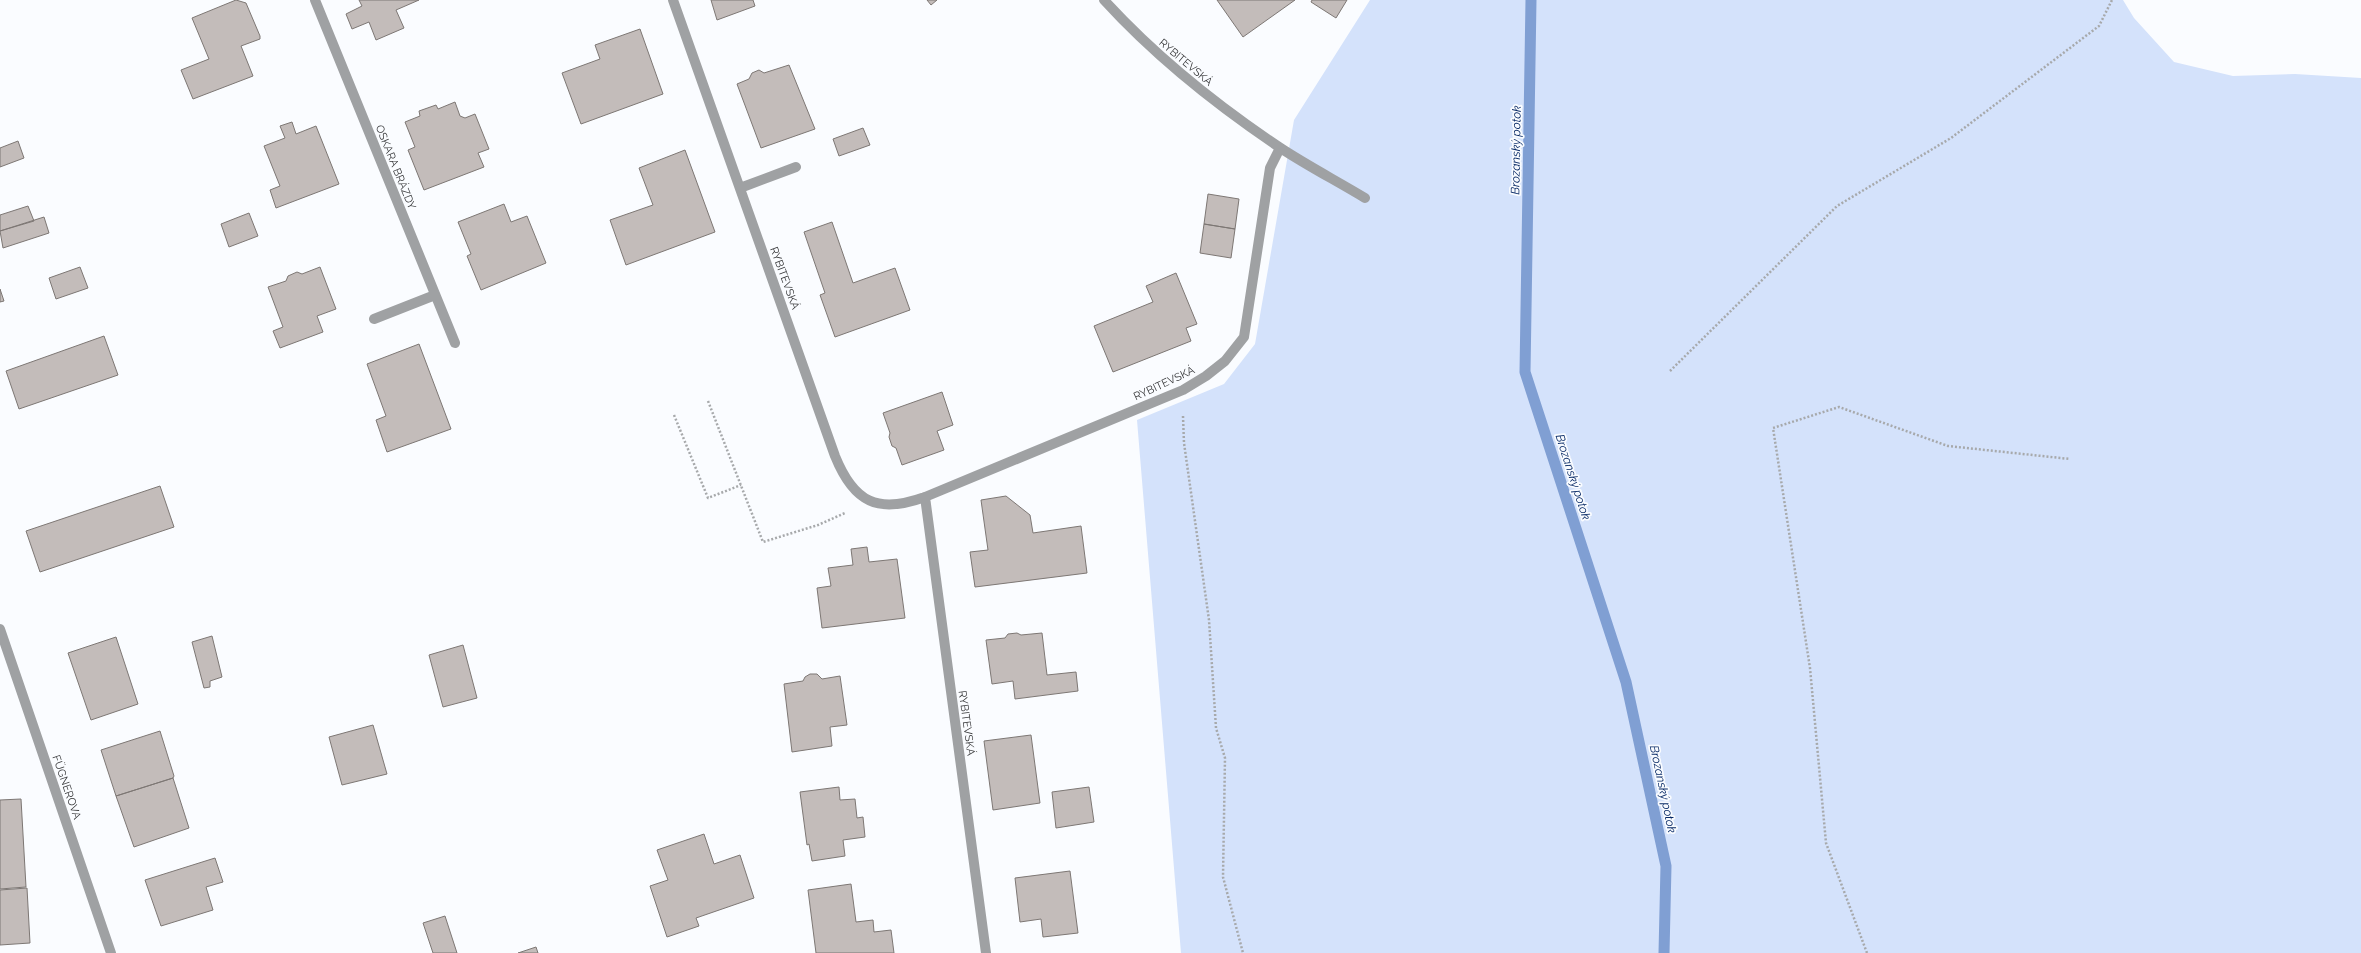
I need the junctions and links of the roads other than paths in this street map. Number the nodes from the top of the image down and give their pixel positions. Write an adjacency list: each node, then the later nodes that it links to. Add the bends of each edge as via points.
1 (314, 0): 8 (street, OSKARA BRÁZDY)
2 (673, 0): 6 (street, RYBITEVSKÁ)
3 (1104, 0): 4 (street, RYBITEVSKÁ, via 1157,54 1209,97)
4 (1280, 148): 7 (street, RYBITEVSKÁ); 11 (street, RYBITEVSKÁ, via 1270,168 1244,337 1225,361 1183,390)
5 (796, 167): 6 (street)
6 (740, 188): 11 (street, RYBITEVSKÁ, via 843,474 857,493 888,506 903,505)
7 (1365, 198)
8 (435, 295): 9 (street); 10 (street, OSKARA BRÁZDY)
9 (374, 319)
10 (455, 343)
11 (925, 497): 14 (street, RYBITEVSKÁ)
12 (0, 629): 13 (street, FÜGNEROVA)
13 (111, 953)
14 (986, 953)

